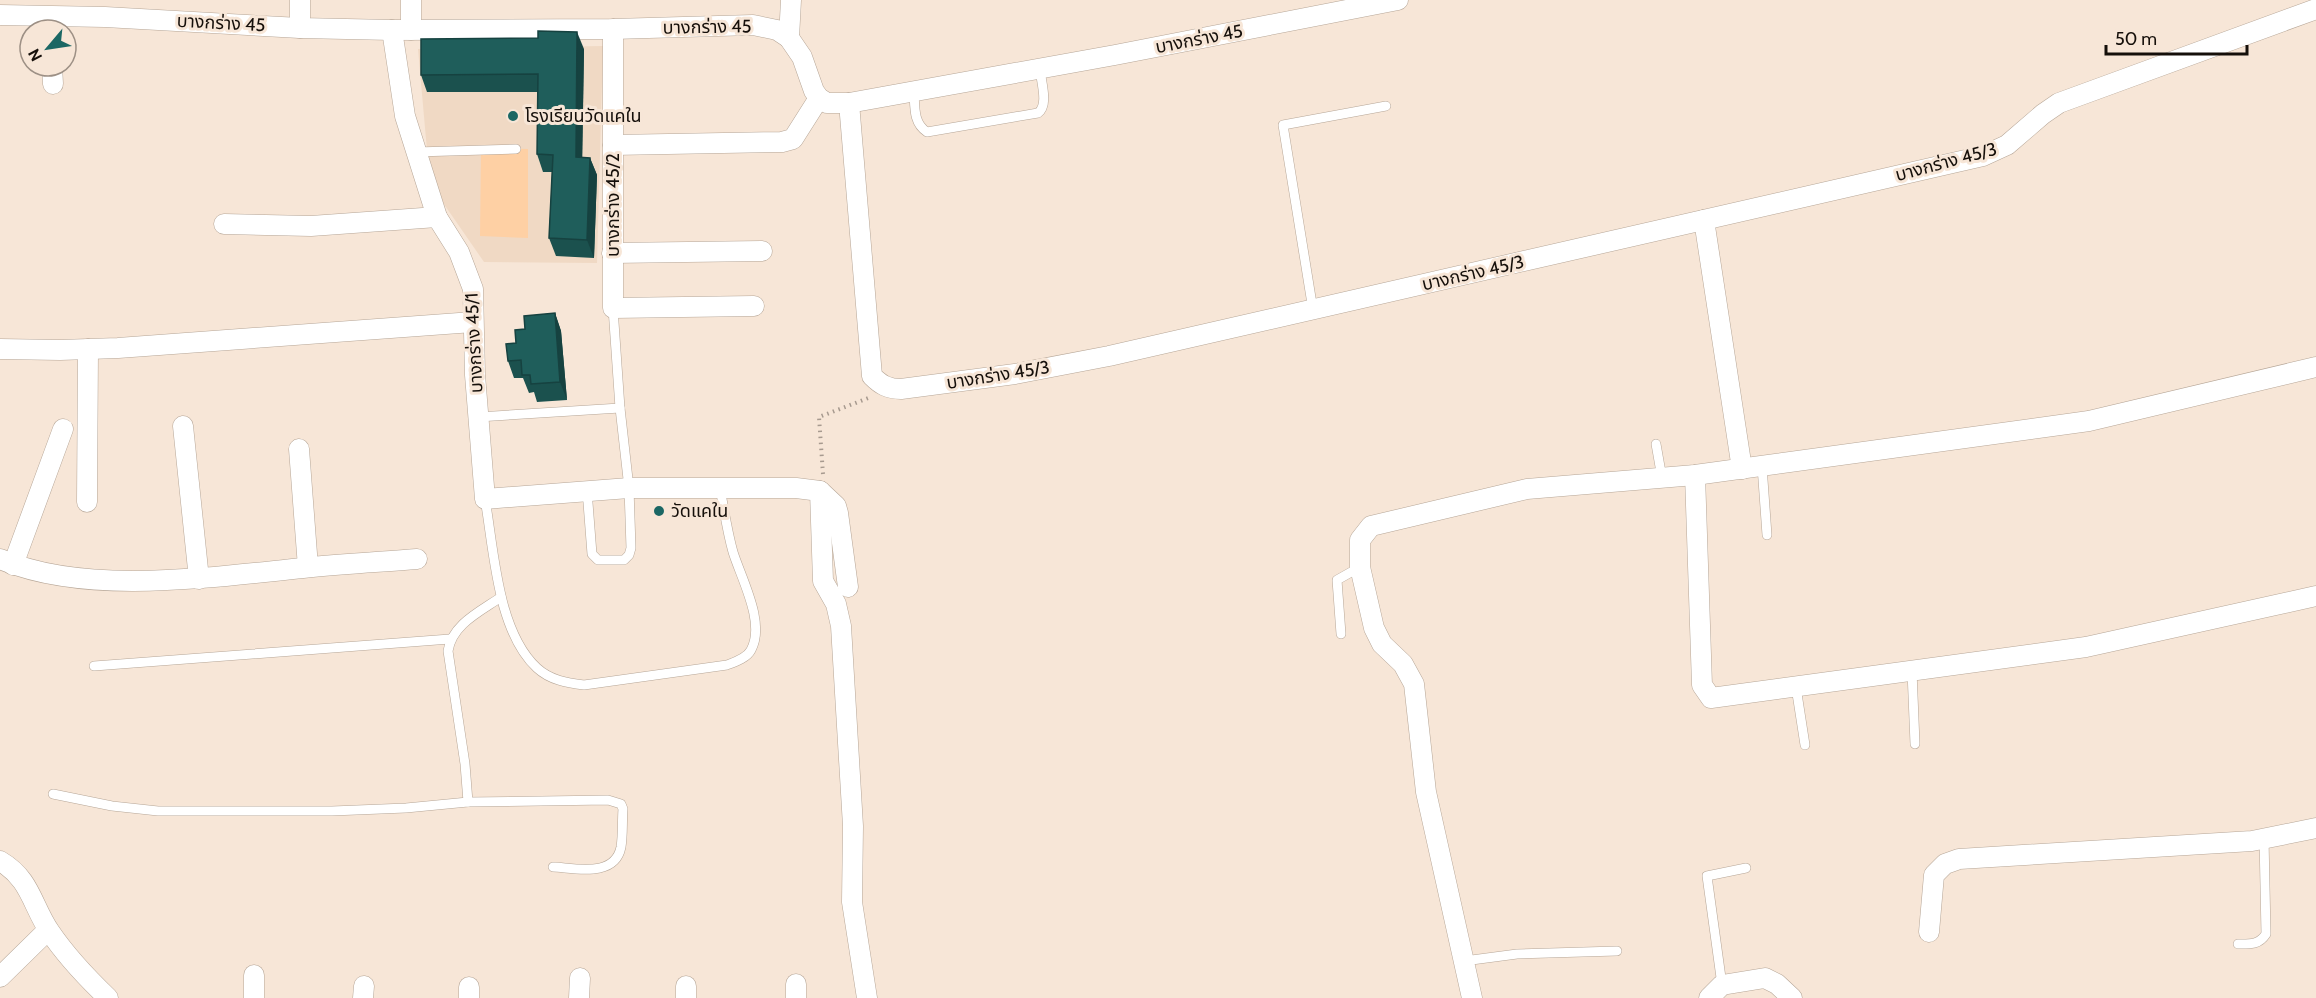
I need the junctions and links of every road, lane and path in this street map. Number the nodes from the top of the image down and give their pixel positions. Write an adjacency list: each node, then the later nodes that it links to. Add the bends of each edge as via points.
1 (300, 0): 9 (street)
2 (411, 0): 11 (street, บางกร่าง 45/1)
3 (791, 0): 12 (street)
4 (1398, 0): 13 (street, บางกร่าง 45)
5 (2316, 9): 22 (street, บางกร่าง 45/3, via 2058,103 2007,145 1983,156)
6 (0, 15): 7 (street, บางกร่าง 45)
7 (19, 18)
8 (78, 24): 9 (street, บางกร่าง 45)
9 (300, 28): 11 (street, บางกร่าง 45)
10 (613, 29): 11 (street, บางกร่าง 45); 12 (street, บางกร่าง 45, via 753,25 777,30); 18 (street, บางกร่าง 45/2)
11 (402, 30): 20 (street, บางกร่าง 45/1, via 405,116)
12 (789, 38): 15 (street, via 802,57)
13 (1040, 69): 14 (street, บางกร่าง 45); 14 (lane, via 1044,103 1038,113 927,132 916,120)
14 (914, 92): 16 (street, บางกร่าง 45)
15 (819, 98): 16 (street, บางกร่าง 45, via 827,103); 18 (street, via 793,139 782,142)
16 (849, 103): 33 (street, via 872,376)
17 (1386, 106): 28 (lane, via 1282,124)
18 (613, 145): 25 (street, บางกร่าง 45/2)
19 (516, 149): 20 (lane)
20 (416, 152): 21 (street, บางกร่าง 45/1)
21 (437, 217): 23 (street, via 311,226); 29 (street, บางกร่าง 45/1, via 466,268 473,289)
22 (1704, 220): 28 (street, บางกร่าง 45/3); 41 (street)
23 (224, 224)
24 (762, 251): 25 (street)
25 (612, 253): 27 (street, บางกร่าง 45/2)
26 (754, 306): 27 (street)
27 (614, 308): 34 (lane)
28 (1313, 310): 33 (street, บางกร่าง 45/3, via 1025,372)
29 (473, 322): 31 (street); 35 (street, บางกร่าง 45/1)
30 (0, 349): 31 (street)
31 (88, 349): 49 (street)
32 (2316, 367): 40 (street, via 2089,421)
33 (891, 389): 47 (path, via 819,417)
34 (620, 408): 35 (lane); 44 (lane)
35 (478, 417): 48 (street, บางกร่าง 45/1)
36 (183, 426): 55 (street)
37 (63, 429): 52 (street)
38 (1656, 444): 43 (lane)
39 (299, 449): 53 (street)
40 (1762, 466): 41 (street); 50 (lane)
41 (1742, 469): 42 (street)
42 (1695, 475): 43 (street); 63 (street, via 1705,692 1711,698)
43 (1662, 478): 54 (street, via 1527,489 1371,526 1360,540)
44 (630, 488): 45 (street); 46 (street); 46 (lane, via 632,548 624,560 598,560 592,554)
45 (720, 488): 47 (street, via 796,488); 58 (lane, บางกร่าง 45/1, via 732,549 750,594 755,623 751,650 738,661 584,686 567,683 539,670 525,655)
46 (587, 490): 48 (street)
47 (823, 493): 56 (street, via 838,513); 83 (street, via 823,581 836,604 842,626 853,826 852,902)
48 (485, 498): 58 (lane, บางกร่าง 45/1)
49 (87, 502)
50 (1767, 535)
51 (417, 559): 53 (street)
52 (7, 562): 55 (street, via 70,577)
53 (308, 567): 55 (street)
54 (1360, 567): 59 (lane, via 1337,580); 77 (street, via 1374,628 1414,684 1425,792)
55 (199, 579)
56 (848, 587)
57 (2316, 596): 62 (street, via 2086,648)
58 (501, 597): 60 (lane, via 456,630)
59 (1341, 634)
60 (450, 639): 61 (lane); 67 (lane, via 448,651)
61 (94, 666)
62 (1912, 671): 63 (street); 64 (lane)
63 (1796, 687): 65 (lane)
64 (1915, 744)
65 (1805, 745)
66 (53, 794): 67 (lane, via 158,810 332,812)
67 (468, 802): 71 (lane, via 608,800 621,804 621,848 611,865 600,869)
68 (2316, 828): 69 (street)
69 (2264, 838): 74 (street, via 1959,859 1945,864 1934,875); 75 (lane, via 2266,934 2257,943)
70 (0, 861): 73 (street, via 26,884)
71 (553, 867)
72 (1746, 868): 80 (lane, via 1707,876)
73 (48, 930): 79 (street); 81 (street, via 76,968)
74 (1929, 932)
75 (2238, 944)
76 (1617, 951): 77 (lane, via 1517,954)
77 (1464, 961): 84 (street)
78 (254, 975): 82 (street)
79 (0, 977)
80 (1716, 991): 85 (street, via 1765,978)
81 (108, 998)
82 (254, 998)
83 (867, 998)
84 (1472, 998)
85 (1792, 998)

